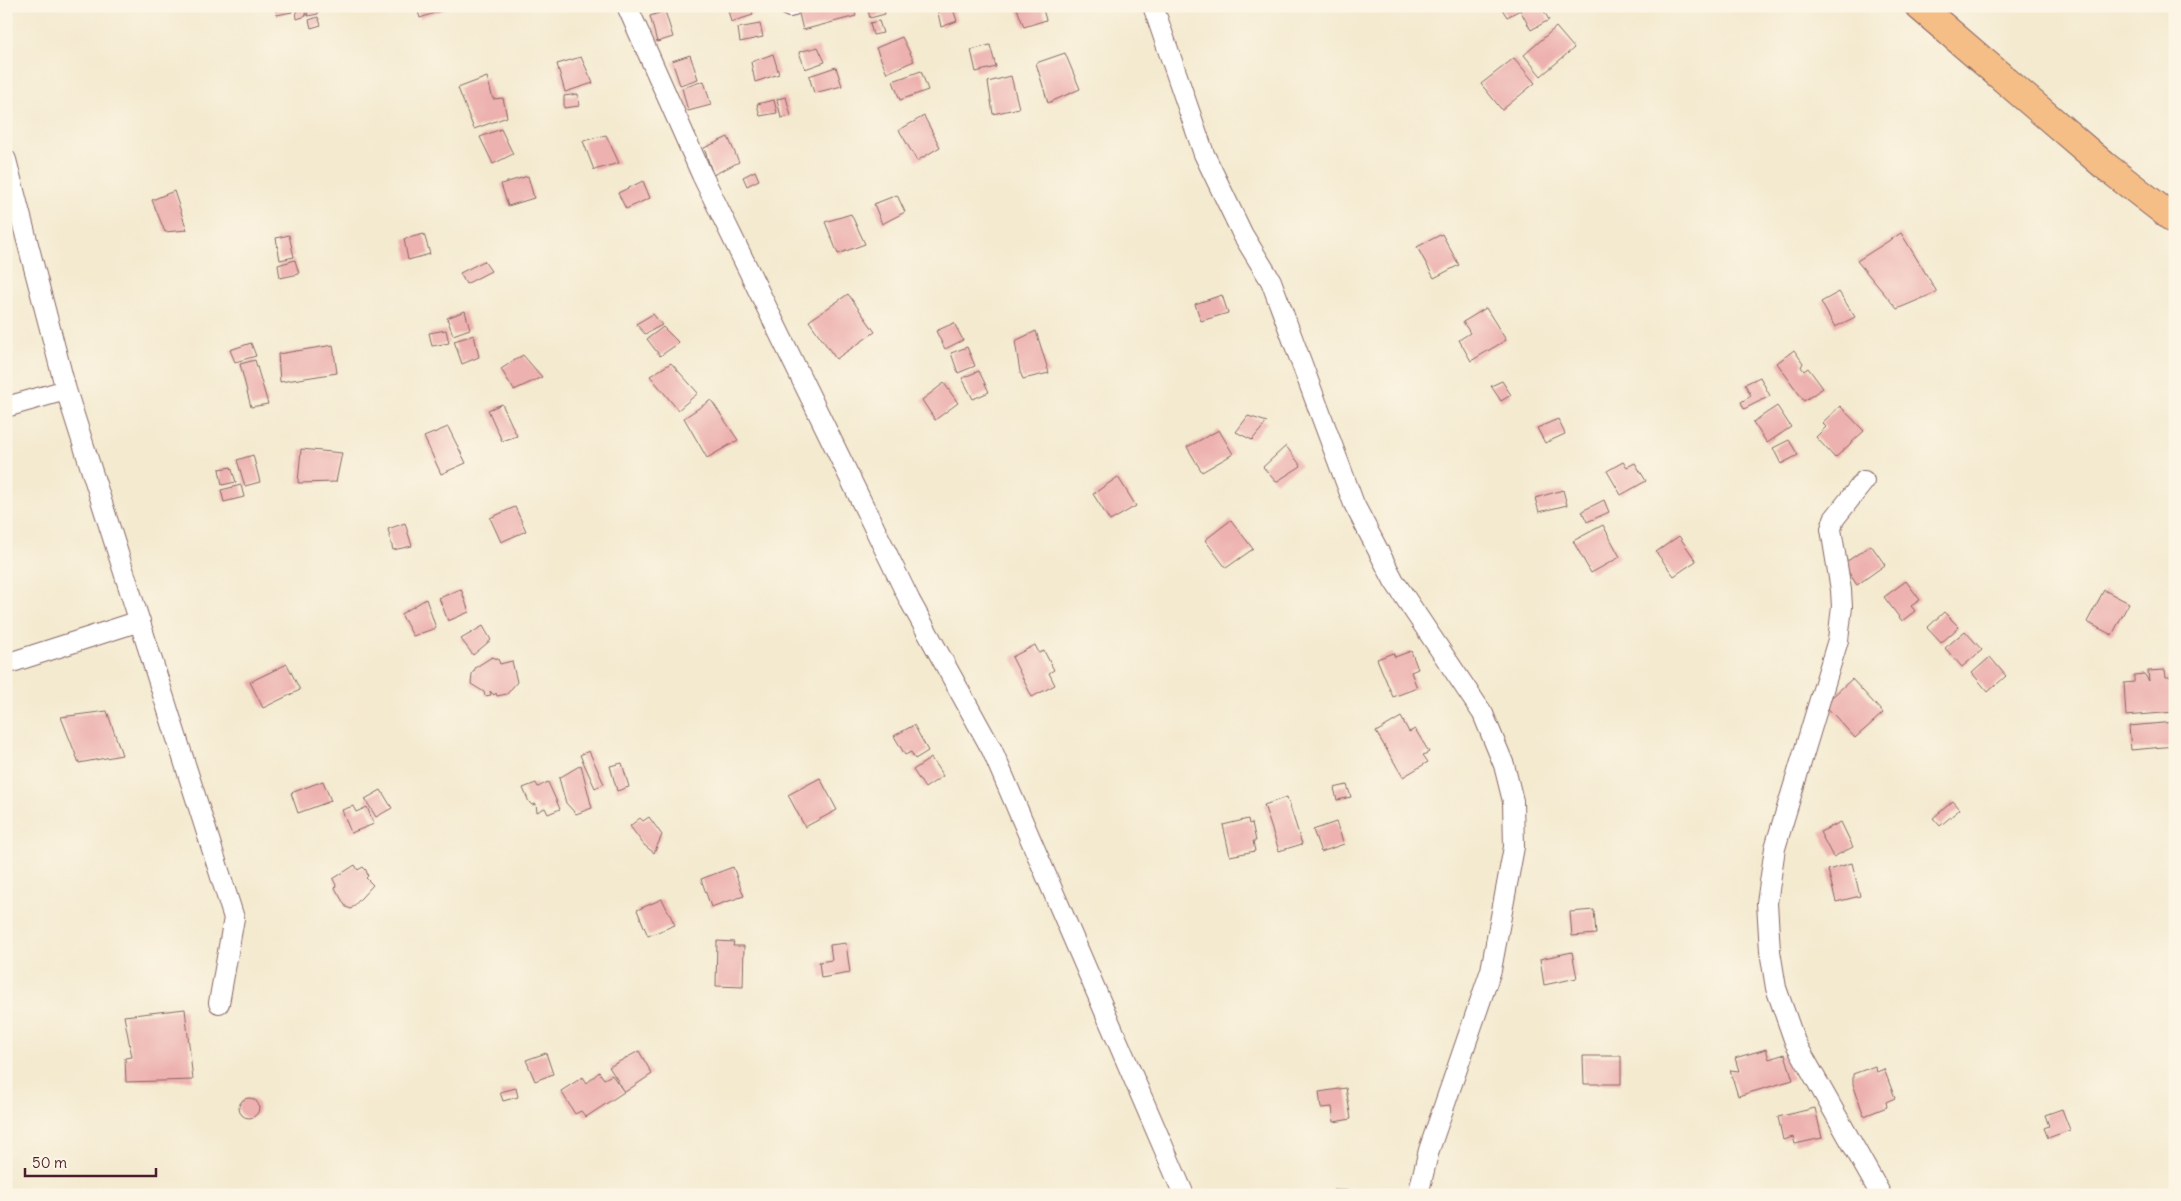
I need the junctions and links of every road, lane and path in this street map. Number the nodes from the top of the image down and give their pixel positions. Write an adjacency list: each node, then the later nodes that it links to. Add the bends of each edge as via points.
1 (627, 6): 12 (street, via 702,175 901,583 992,750)
2 (1153, 6): 13 (street, via 1204,154 1243,235 1271,281 1354,504 1394,581 1483,714 1504,765 1511,792 1514,847 1491,970 1429,1150)
3 (1919, 6): 5 (highway, via 2104,164)
4 (6, 160): 6 (street)
5 (2175, 220)
6 (66, 390): 7 (street); 9 (street)
7 (6, 406)
8 (1864, 481): 14 (street, via 1834,519 1831,529 1841,590 1838,640 1775,848 1767,903 1770,951 1784,1014 1796,1042)
9 (140, 621): 10 (street); 11 (street, via 234,918)
10 (6, 664)
11 (219, 1002)
12 (1184, 1195)
13 (1418, 1195)
14 (1881, 1195)

